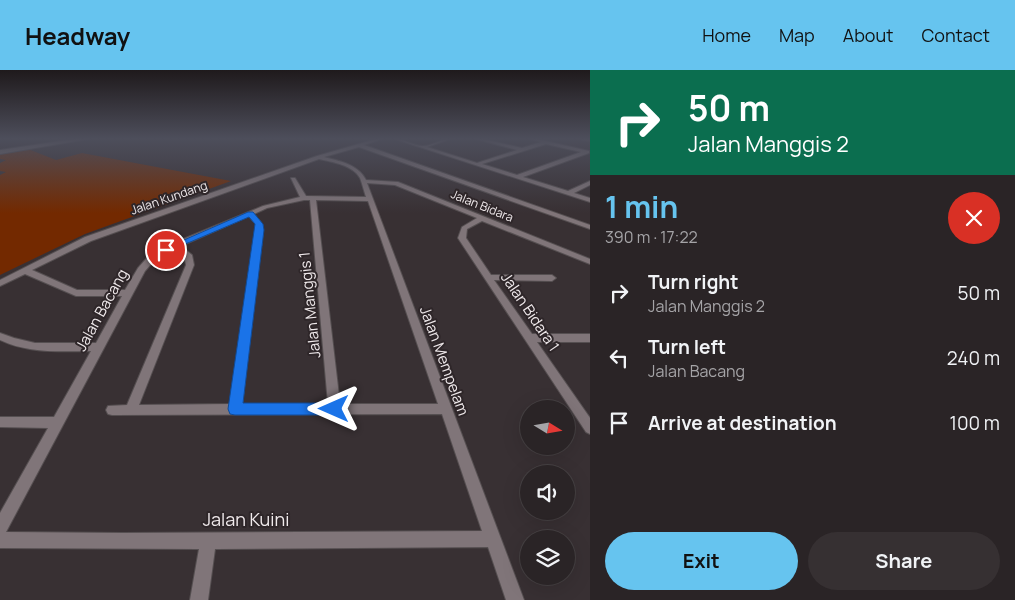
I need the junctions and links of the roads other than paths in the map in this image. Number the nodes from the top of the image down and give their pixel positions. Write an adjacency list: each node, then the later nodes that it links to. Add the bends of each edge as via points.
1 (300, 164): 19 (street, Jalan Kundang, via 88,239)
2 (340, 164): 8 (street, Jalan Mempelam, via 359,172)
3 (412, 164): 16 (street)
4 (478, 164): 6 (street)
5 (555, 164): 6 (street)
6 (518, 177): 10 (street)
7 (293, 179): 11 (street)
8 (363, 181): 12 (street, Jalan Mempelam); 15 (street, Jalan Bidara, via 396,183)
9 (590, 183): 10 (street)
10 (569, 193): 13 (street)
11 (309, 198): 12 (street, Jalan Bacang); 14 (street, Jalan Bacang, via 265,207); 30 (street, Jalan Manggis 1)
12 (369, 198): 28 (street, Jalan Mempelam)
13 (590, 200)
14 (250, 214): 17 (street, Jalan Bacang); 29 (street, via 260,230)
15 (482, 218): 18 (street, Jalan Bidara); 20 (street, Jalan Bidara 1, via 464,228 462,238)
16 (590, 227)
17 (176, 245): 23 (street, Jalan Bacang, via 155,254); 32 (street, via 188,255 190,265)
18 (590, 262)
19 (24, 270): 22 (street, Jalan Kundang); 23 (street, via 76,293)
20 (488, 278): 21 (street); 25 (street, Jalan Bidara 1)
21 (552, 278)
22 (0, 283)
23 (129, 293): 27 (street, Jalan Bacang)
24 (0, 336): 27 (street, via 16,344 31,346)
25 (530, 338): 26 (street); 35 (street, Jalan Bidara 1)
26 (590, 338)
27 (100, 347): 34 (street, Jalan Bacang)
28 (446, 408): 30 (street); 37 (street, Jalan Mempelam)
29 (235, 409): 30 (street); 32 (street)
30 (334, 409)
31 (112, 410): 32 (street)
32 (132, 410)
33 (0, 422): 34 (street)
34 (58, 423): 36 (street, Jalan Bacang)
35 (588, 423)
36 (0, 528)
37 (493, 539): 39 (street, Jalan Kuini); 41 (street, Jalan Mempelam)
38 (0, 540): 39 (street, Jalan Kuini)
39 (208, 540): 40 (street)
40 (198, 600)
41 (515, 600)

